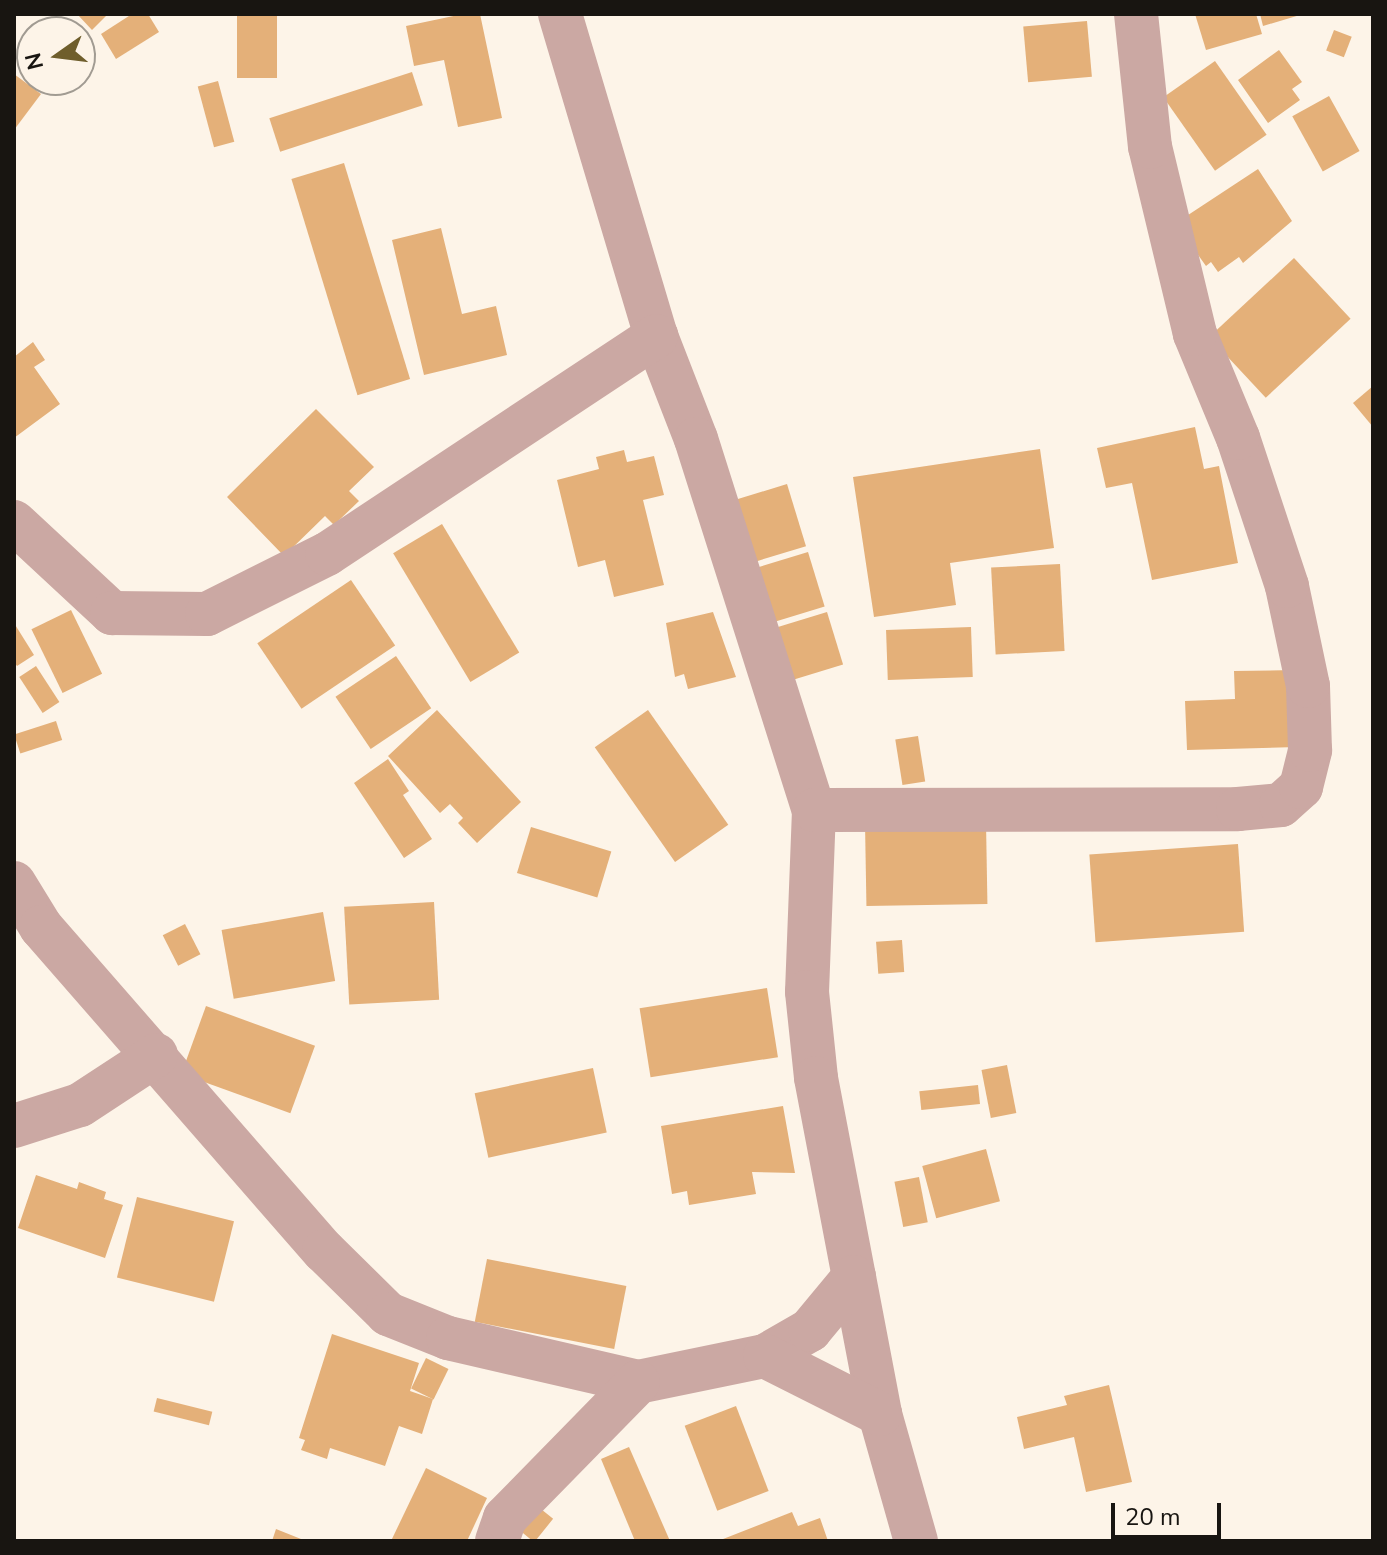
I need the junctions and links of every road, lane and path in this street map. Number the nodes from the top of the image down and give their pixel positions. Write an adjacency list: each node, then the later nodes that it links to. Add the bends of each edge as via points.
1 (560, 14): 3 (street)
2 (1136, 14): 5 (street, via 1150,147 1195,334 1238,438 1287,586 1308,686 1310,750 1301,787 1281,805 1238,809)
3 (656, 336): 4 (street, via 327,554 207,614 112,613); 5 (street, via 696,439)
4 (14, 522)
5 (814, 810): 9 (street, via 807,992 816,1078)
6 (14, 883): 7 (street, via 41,927)
7 (156, 1055): 8 (street, via 80,1105); 11 (street, via 324,1251 388,1314 448,1338)
8 (14, 1126)
9 (854, 1277): 10 (street, via 810,1330); 12 (street)
10 (765, 1356): 11 (street); 12 (street)
11 (638, 1382): 13 (street, via 505,1518)
12 (880, 1414): 14 (street)
13 (497, 1541)
14 (916, 1541)

